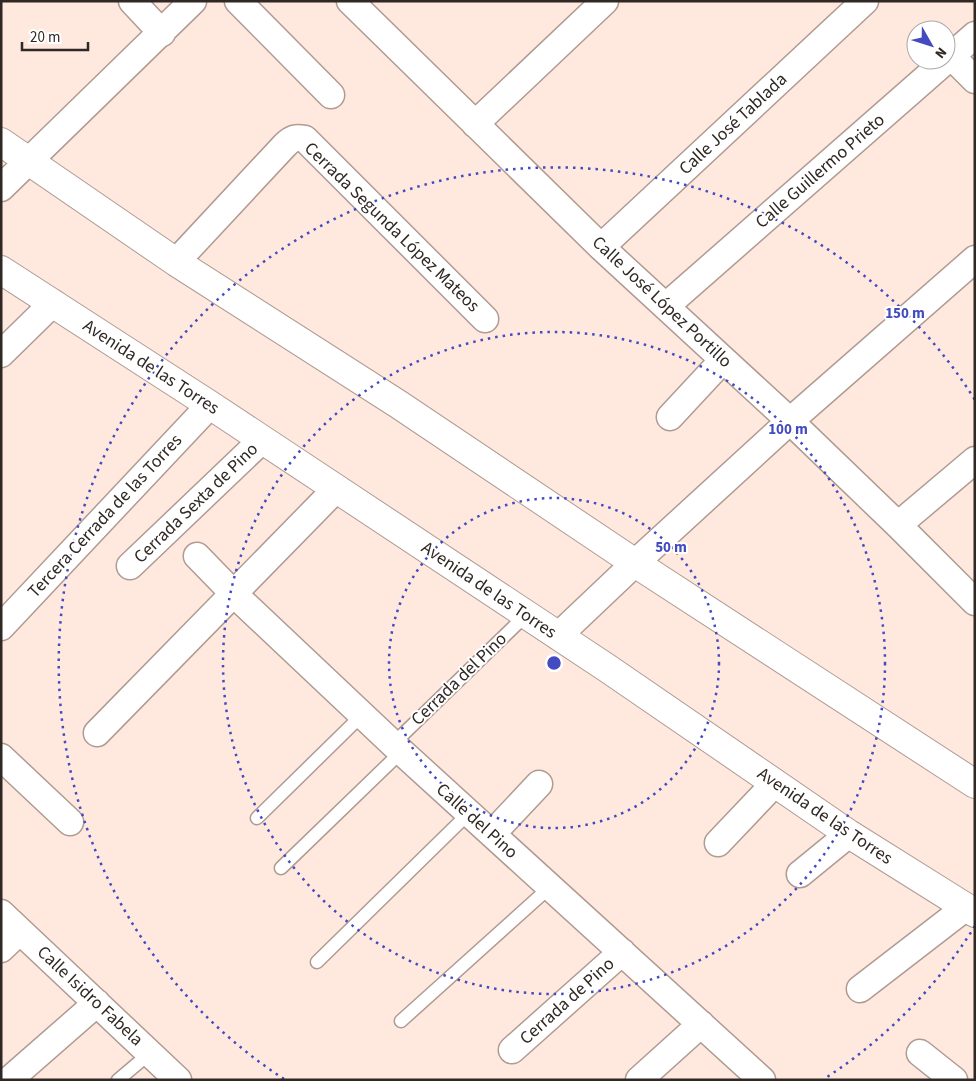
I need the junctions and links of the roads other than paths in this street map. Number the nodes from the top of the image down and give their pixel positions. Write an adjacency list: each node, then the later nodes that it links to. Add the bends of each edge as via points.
1 (132, 1): 7 (street)
2 (193, 1): 7 (street)
3 (238, 1): 13 (street)
4 (350, 1): 14 (street, Calle José López Portillo)
5 (605, 1): 14 (street)
6 (865, 1): 18 (street, Calle José Tablada)
7 (162, 33): 16 (street)
8 (975, 36): 9 (street, Calle Guillermo Prieto)
9 (956, 52)
10 (956, 61): 12 (street)
11 (935, 70): 23 (street, Calle Guillermo Prieto)
12 (975, 80)
13 (331, 95)
14 (476, 124): 18 (street, Calle José López Portillo)
15 (1, 142): 16 (main road)
16 (29, 160): 17 (street); 20 (main road)
17 (1, 188)
18 (601, 247): 23 (street, Calle José López Portillo)
19 (975, 259): 29 (street)
20 (176, 262): 24 (street, Cerrada Segunda López Mateos, via 285,145 297,137 305,139); 35 (main road, via 398,404)
21 (1, 270): 22 (main road, Avenida de las Torres)
22 (53, 303): 25 (street); 27 (main road, Avenida de las Torres)
23 (666, 306): 26 (street, Calle José López Portillo)
24 (485, 319)
25 (1, 354)
26 (723, 360): 28 (street); 29 (street, Calle José López Portillo)
27 (210, 405): 30 (main road, Avenida de las Torres); 40 (street, Tercera Cerrada de las Torres)
28 (670, 417)
29 (790, 421): 33 (street, Calle José López Portillo); 35 (street)
30 (262, 440): 32 (main road, Avenida de las Torres); 36 (street, Cerrada Sexta de Pino)
31 (975, 460): 33 (street)
32 (336, 489): 37 (street); 39 (main road, Avenida de las Torres)
33 (898, 525): 38 (street, Calle José López Portillo)
34 (197, 556): 37 (street, Calle del Pino)
35 (635, 563): 41 (street); 48 (main road)
36 (130, 566)
37 (234, 594): 42 (street, Calle del Pino); 43 (street)
38 (975, 602)
39 (526, 615): 41 (main road, Avenida de las Torres); 44 (lane, Cerrada del Pino)
40 (1, 627)
41 (558, 636): 46 (main road, Avenida de las Torres)
42 (362, 715): 44 (street, Calle del Pino); 50 (lane)
43 (98, 733)
44 (397, 748): 49 (street, Calle del Pino); 55 (lane, Cerrada del Pino)
45 (1, 757): 51 (street)
46 (774, 783): 53 (main road, Avenida de las Torres); 54 (street)
47 (539, 784): 52 (street)
48 (975, 784)
49 (469, 814): 52 (street, Calle del Pino); 63 (lane)
50 (257, 818)
51 (70, 822)
52 (492, 834): 57 (street, Calle del Pino)
53 (849, 834): 56 (street); 58 (main road, Avenida de las Torres)
54 (718, 843)
55 (281, 868)
56 (800, 874)
57 (550, 887): 62 (street, Calle del Pino); 66 (lane)
58 (970, 911): 64 (street)
59 (1, 913): 60 (street, Calle Isidro Fabela)
60 (20, 931): 61 (street); 65 (street, Calle Isidro Fabela)
61 (1, 949)
62 (622, 952): 67 (street, Calle del Pino); 68 (street, Cerrada de Pino)
63 (316, 962)
64 (860, 989)
65 (97, 1003): 70 (street, Calle Isidro Fabela); 71 (street)
66 (401, 1021)
67 (701, 1024): 74 (street); 75 (street, Calle del Pino)
68 (512, 1050)
69 (920, 1052): 76 (street)
70 (150, 1053): 72 (lane); 73 (street, Calle Isidro Fabela)
71 (9, 1080)
72 (118, 1080)
73 (178, 1080)
74 (639, 1080)
75 (762, 1080)
76 (954, 1080)

